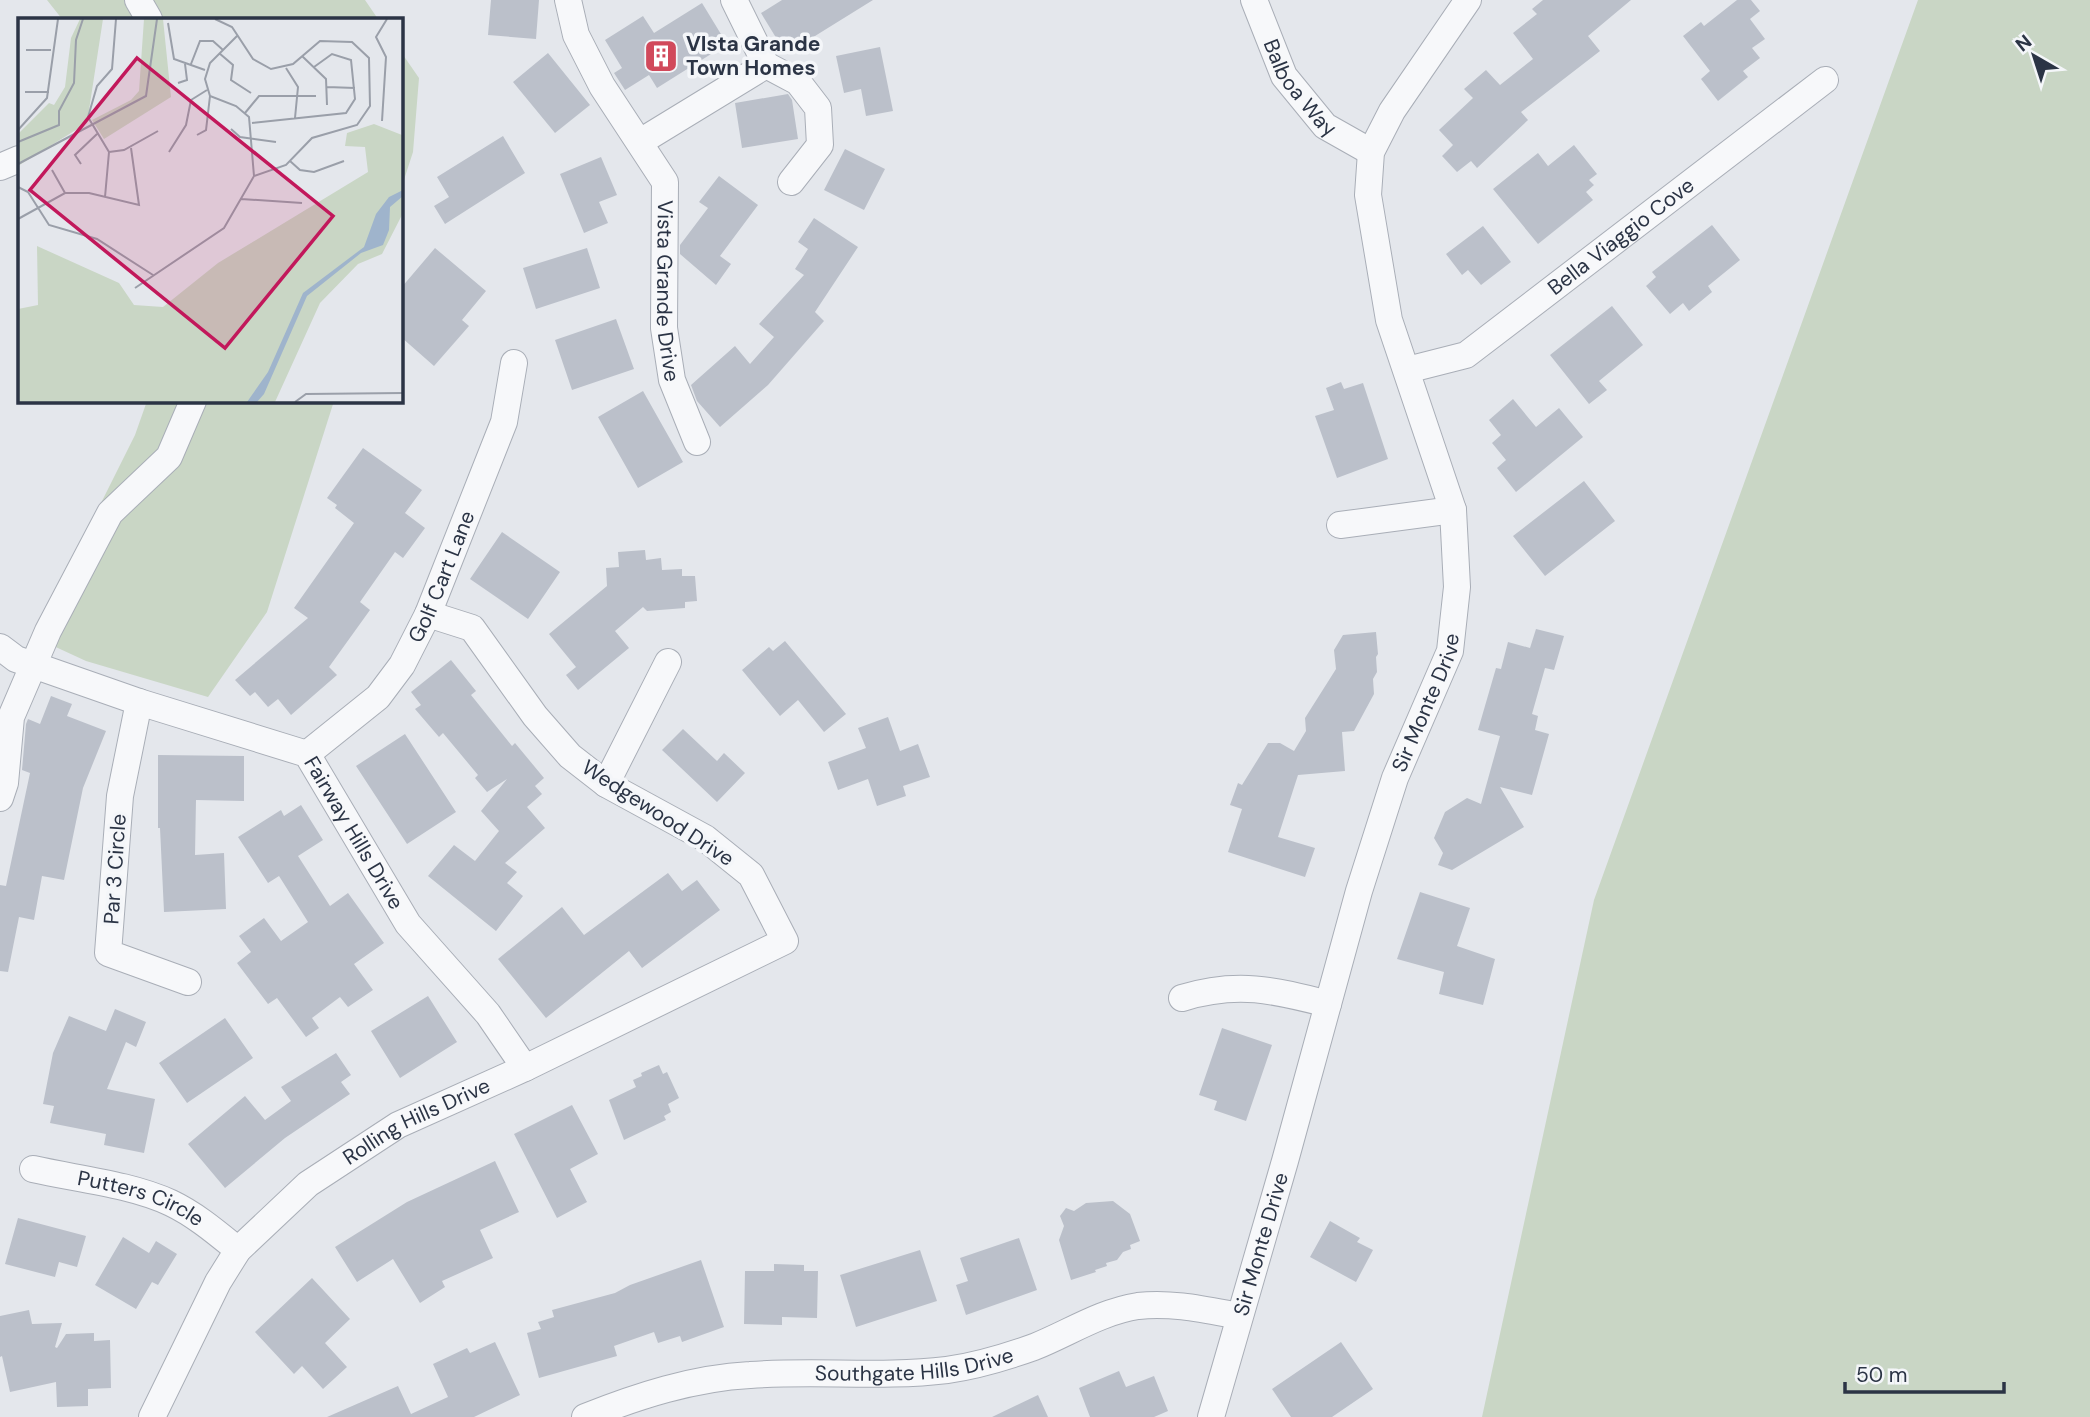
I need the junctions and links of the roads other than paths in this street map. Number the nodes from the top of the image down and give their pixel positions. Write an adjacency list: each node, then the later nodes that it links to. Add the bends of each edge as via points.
1 (138, 0): 6 (street)
2 (568, 0): 9 (street, Vista Grande Drive, via 576,35 602,86)
3 (734, 0): 7 (street)
4 (1254, 0): 10 (street, Balboa Way, via 1284,76 1325,126)
5 (1468, 0): 10 (street, Sir Monte Drive, via 1392,111)
6 (148, 18)
7 (766, 65): 9 (street); 13 (street, via 798,82 818,108 820,145)
8 (1825, 80): 15 (street, Bella Viaggio Cove, via 1466,355)
9 (640, 142): 17 (street, Vista Grande Drive, via 665,182 664,328 672,380)
10 (1371, 152): 15 (street, Sir Monte Drive, via 1368,195 1388,320)
11 (18, 159): 12 (street)
12 (0, 167)
13 (792, 182)
14 (514, 363): 20 (street, Golf Cart Lane, via 504,422)
15 (1406, 370): 18 (street, Sir Monte Drive)
16 (193, 402): 23 (street, via 169,457 110,513)
17 (698, 442)
18 (1453, 510): 19 (street); 31 (street, Sir Monte Drive, via 1457,587 1450,651 1395,778)
19 (1340, 525)
20 (428, 614): 25 (street, Golf Cart Lane, via 402,665 377,697); 26 (street, Wedgewood Drive, via 472,628 535,716 570,756)
21 (0, 647): 23 (street, Fairway Hills Drive)
22 (668, 662): 26 (street)
23 (32, 664): 24 (street, Fairway Hills Drive); 27 (street, via 11,717)
24 (139, 702): 25 (street, Fairway Hills Drive); 29 (street, Par 3 Circle, via 120,796 108,953)
25 (307, 754): 32 (street, Fairway Hills Drive, via 408,924 488,1014)
26 (606, 784): 28 (street, Wedgewood Drive, via 705,838 751,874)
27 (0, 798)
28 (785, 942): 32 (street, Rolling Hills Drive)
29 (188, 982)
30 (1182, 998): 31 (street, via 1243,988 1274,990)
31 (1328, 1004): 35 (street, Sir Monte Drive)
32 (525, 1069): 34 (street, Rolling Hills Drive, via 398,1125 308,1184)
33 (33, 1169): 34 (street, Putters Circle, via 170,1203)
34 (238, 1250): 36 (street, Rolling Hills Drive)
35 (1238, 1316): 37 (street, Southgate Hills Drive, via 1176,1306 1141,1306 1099,1317 1035,1347 949,1369 904,1374 747,1375 686,1384); 38 (street, Sir Monte Drive)
36 (152, 1417)
37 (585, 1417)
38 (1211, 1417)

